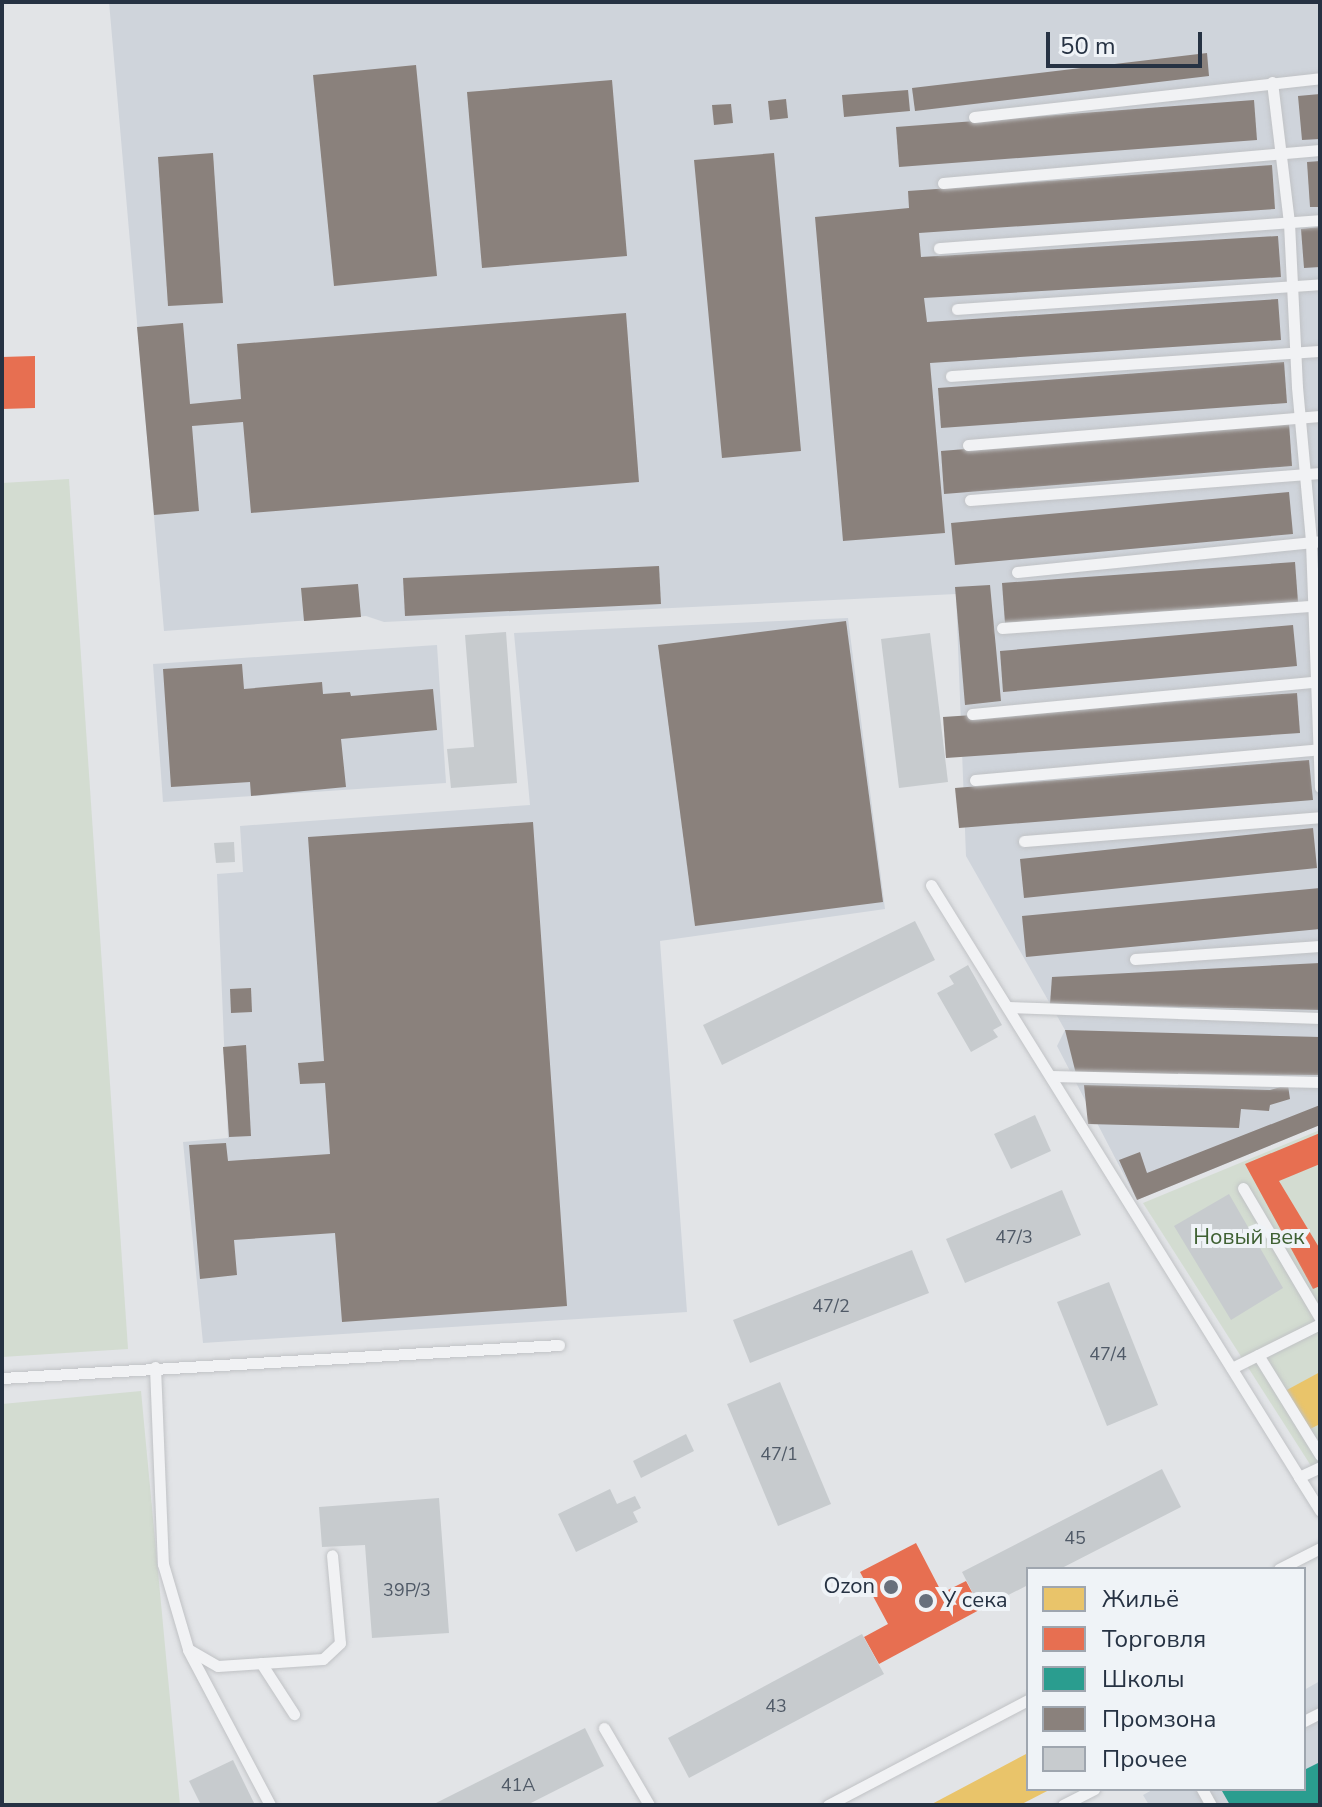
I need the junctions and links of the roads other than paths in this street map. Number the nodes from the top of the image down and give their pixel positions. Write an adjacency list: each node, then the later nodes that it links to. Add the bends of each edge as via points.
1 (1320, 78): 2 (lane)
2 (1272, 82): 3 (lane); 5 (lane)
3 (974, 117)
4 (1320, 150): 5 (lane)
5 (1280, 154): 6 (lane); 8 (lane)
6 (943, 183)
7 (1320, 220): 8 (lane)
8 (1289, 223): 9 (lane); 11 (lane)
9 (939, 248)
10 (1320, 284): 11 (lane)
11 (1290, 286): 12 (lane); 14 (lane)
12 (957, 309)
13 (1320, 351): 14 (lane)
14 (1296, 353): 15 (lane); 17 (lane)
15 (951, 376)
16 (1320, 416): 17 (lane)
17 (1301, 418): 18 (lane); 20 (lane)
18 (968, 445)
19 (1320, 473): 20 (lane)
20 (1303, 475): 21 (lane); 22 (lane)
21 (970, 500)
22 (1316, 541): 23 (lane); 24 (lane)
23 (1017, 572)
24 (1318, 605): 25 (lane); 26 (lane)
25 (1002, 628)
26 (1317, 681): 27 (lane); 28 (lane)
27 (972, 714)
28 (1319, 750): 29 (lane); 30 (lane)
29 (975, 780)
30 (1320, 787)
31 (1320, 817): 32 (lane)
32 (1024, 841)
33 (931, 885): 36 (lane)
34 (1320, 946): 35 (lane)
35 (1135, 959)
36 (1008, 1007): 37 (lane); 38 (lane)
37 (1320, 1018)
38 (1051, 1076): 39 (lane); 46 (lane)
39 (1320, 1082)
40 (1243, 1188): 41 (lane)
41 (1320, 1318)
42 (1320, 1324): 44 (lane)
43 (559, 1345): 45 (lane)
44 (1258, 1355): 46 (lane); 48 (lane)
45 (155, 1367): 47 (lane); 55 (lane, via 163,1564)
46 (1232, 1368): 50 (lane)
47 (2, 1378)
48 (1320, 1455)
49 (1320, 1467): 50 (lane)
50 (1299, 1477): 51 (lane)
51 (1320, 1511)
52 (1320, 1548): 54 (lane)
53 (332, 1555): 56 (lane, via 340,1643 323,1659)
54 (1283, 1567)
55 (188, 1649): 56 (lane, via 218,1666); 61 (lane)
56 (261, 1663): 58 (lane)
57 (1026, 1701): 63 (lane)
58 (294, 1714)
59 (604, 1728): 62 (lane)
60 (1090, 1791): 64 (lane)
61 (270, 1805)
62 (649, 1805)
63 (828, 1805)
64 (1063, 1805)

